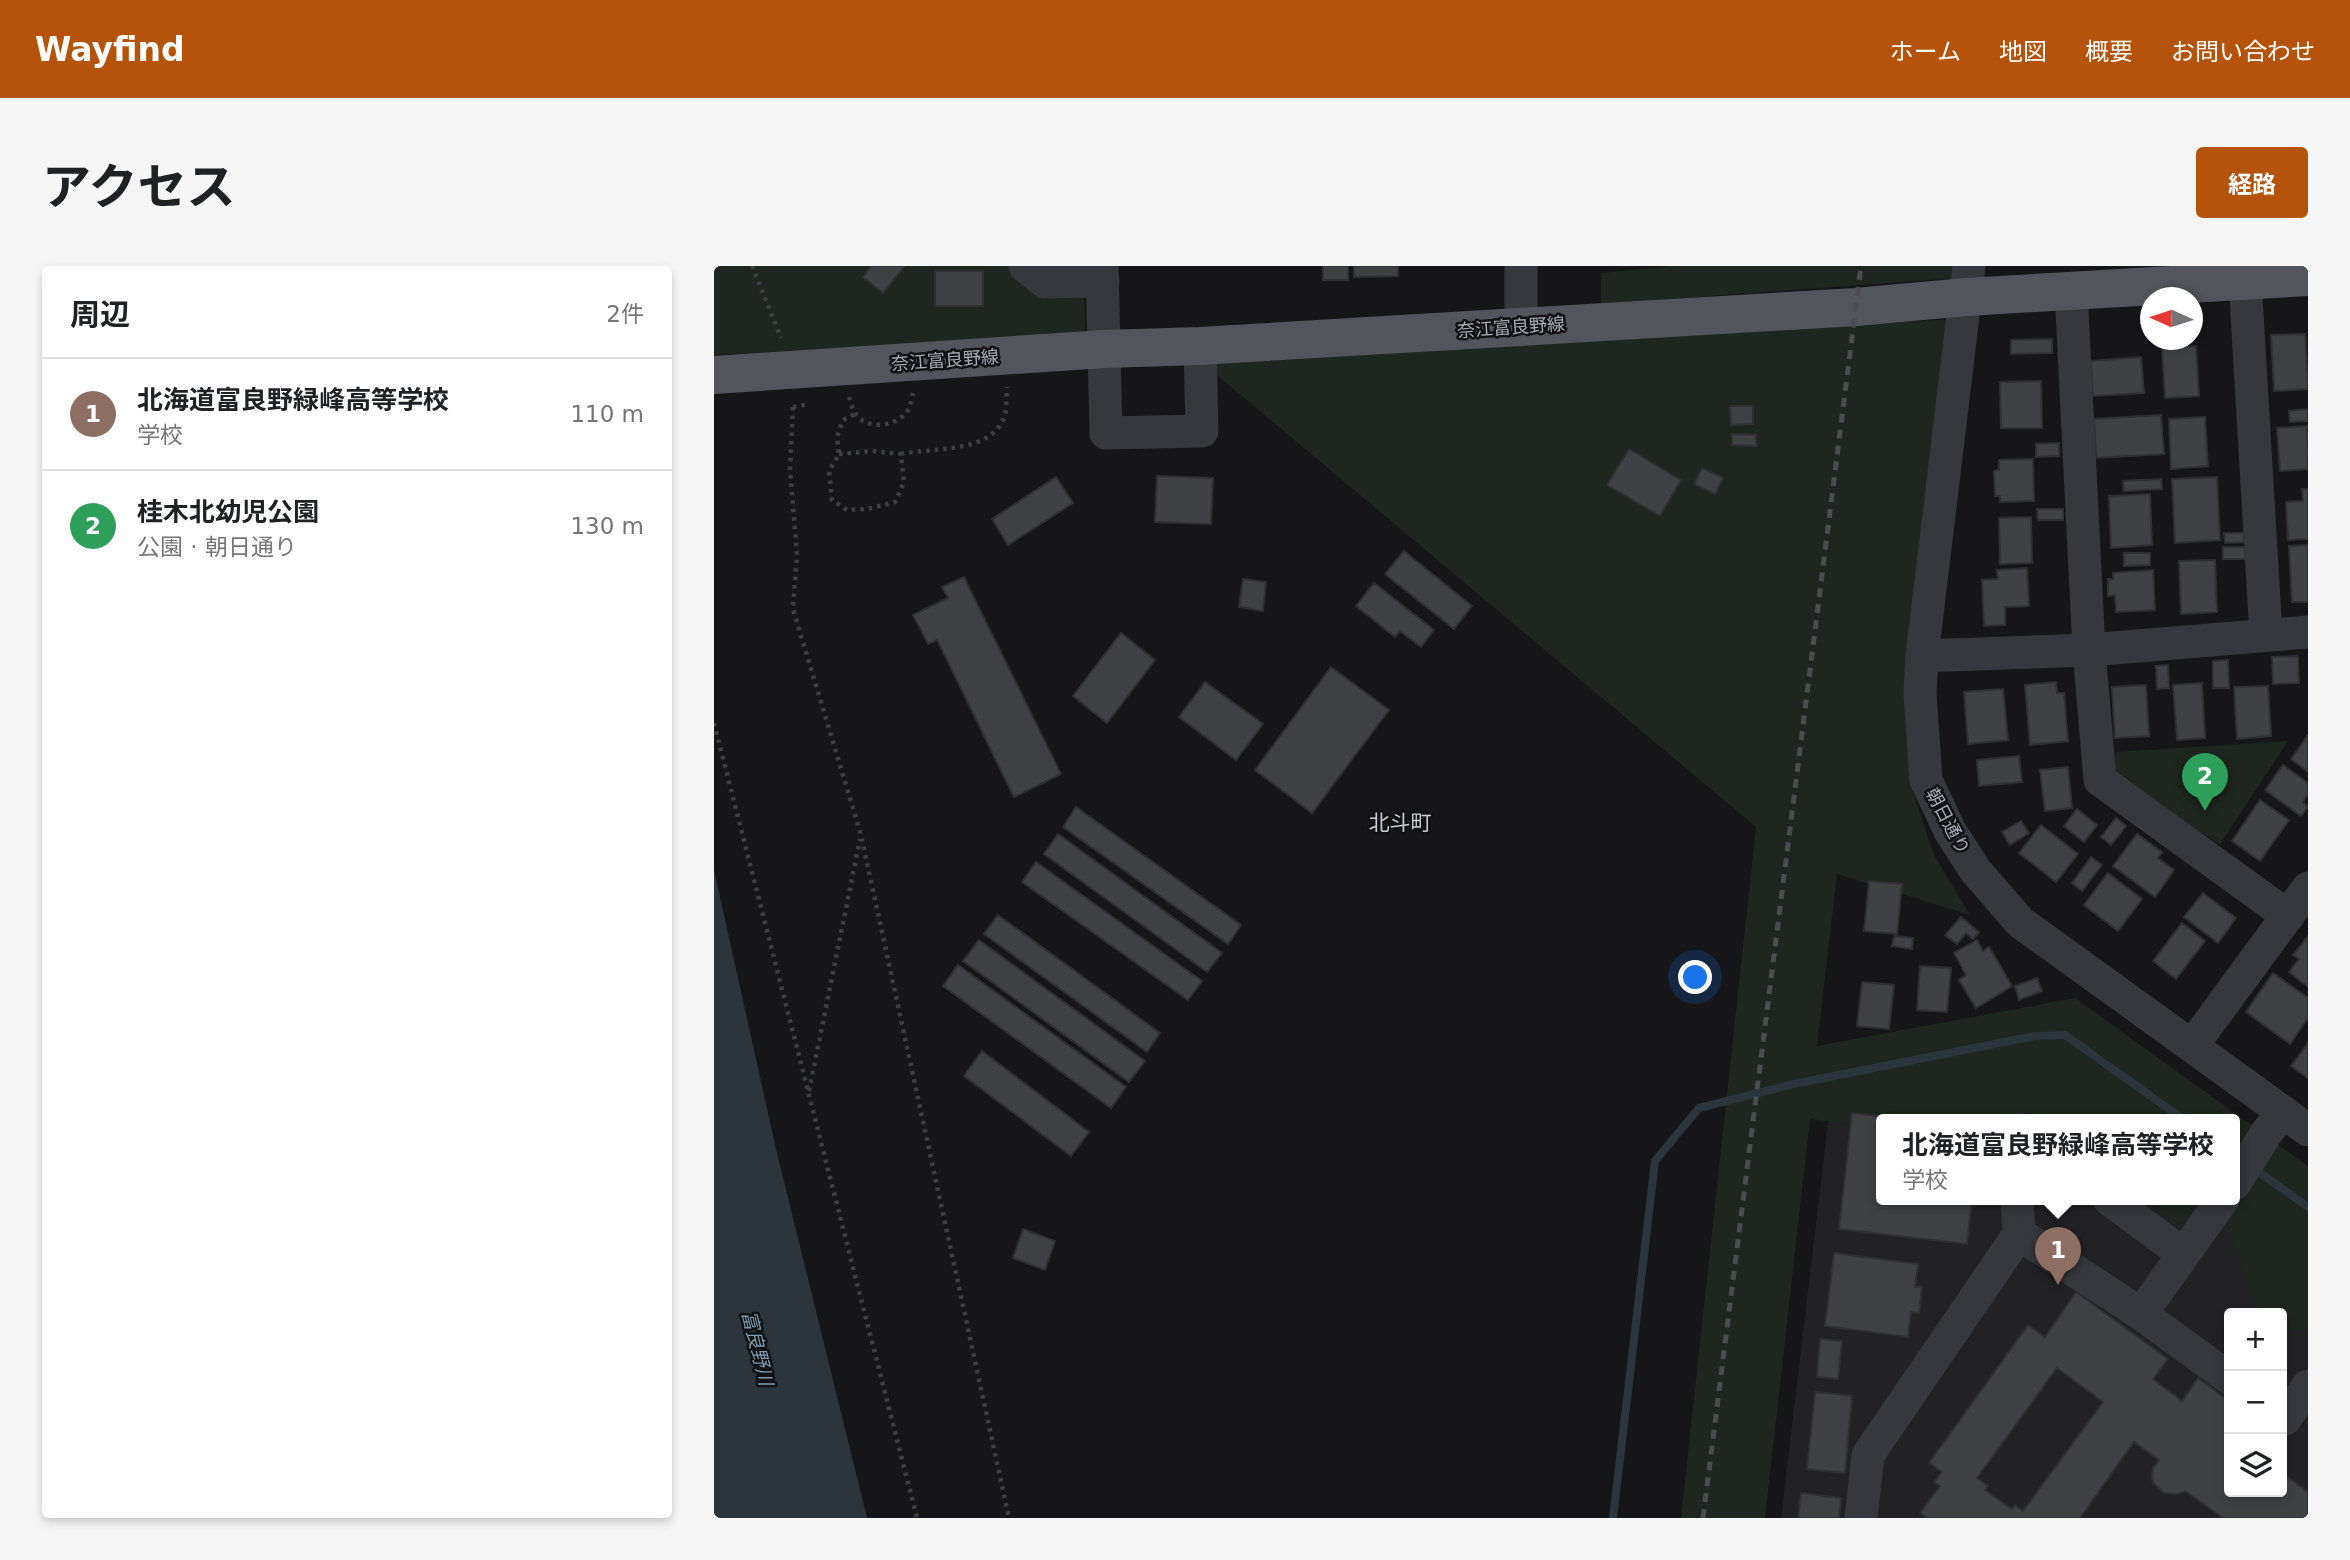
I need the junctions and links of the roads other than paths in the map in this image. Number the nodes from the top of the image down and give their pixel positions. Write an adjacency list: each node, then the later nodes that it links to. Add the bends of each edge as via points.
1 (1025, 266): 3 (street, via 1045,282)
2 (1521, 266): 8 (street)
3 (1103, 273): 10 (street)
4 (2308, 277): 5 (main road, 奈江富良野線)
5 (2245, 280): 7 (main road, 奈江富良野線); 13 (street)
6 (1967, 281): 7 (main road, 奈江富良野線); 8 (main road, 奈江富良野線, via 1856,307); 15 (street, 朝日通り)
7 (2071, 290): 14 (street)
8 (1521, 326): 9 (main road, 奈江富良野線)
9 (1200, 346): 10 (main road, 奈江富良野線); 10 (street, via 1202,431 1106,433)
10 (1104, 349): 11 (main road, 奈江富良野線)
11 (727, 375)
12 (2308, 632): 13 (street)
13 (2266, 635): 14 (street)
14 (2089, 650): 15 (street); 17 (street, via 2099,780)
15 (1922, 656): 18 (street, 朝日通り, via 1927,780 1950,831 1975,870 2020,922)
16 (2308, 888): 17 (street)
17 (2288, 916): 18 (street)
18 (2192, 1046): 19 (street, 朝日通り)
19 (2296, 1121): 20 (street, via 2267,1132)
20 (2240, 1175)
21 (2017, 1205): 24 (street)
22 (2117, 1205): 25 (street)
23 (2219, 1205): 25 (street)
24 (2019, 1234): 26 (street); 30 (street, via 1868,1455)
25 (2183, 1254): 26 (street)
26 (2141, 1314): 27 (street)
27 (2224, 1374)
28 (2308, 1386): 29 (street)
29 (2292, 1424)
30 (1861, 1518)

